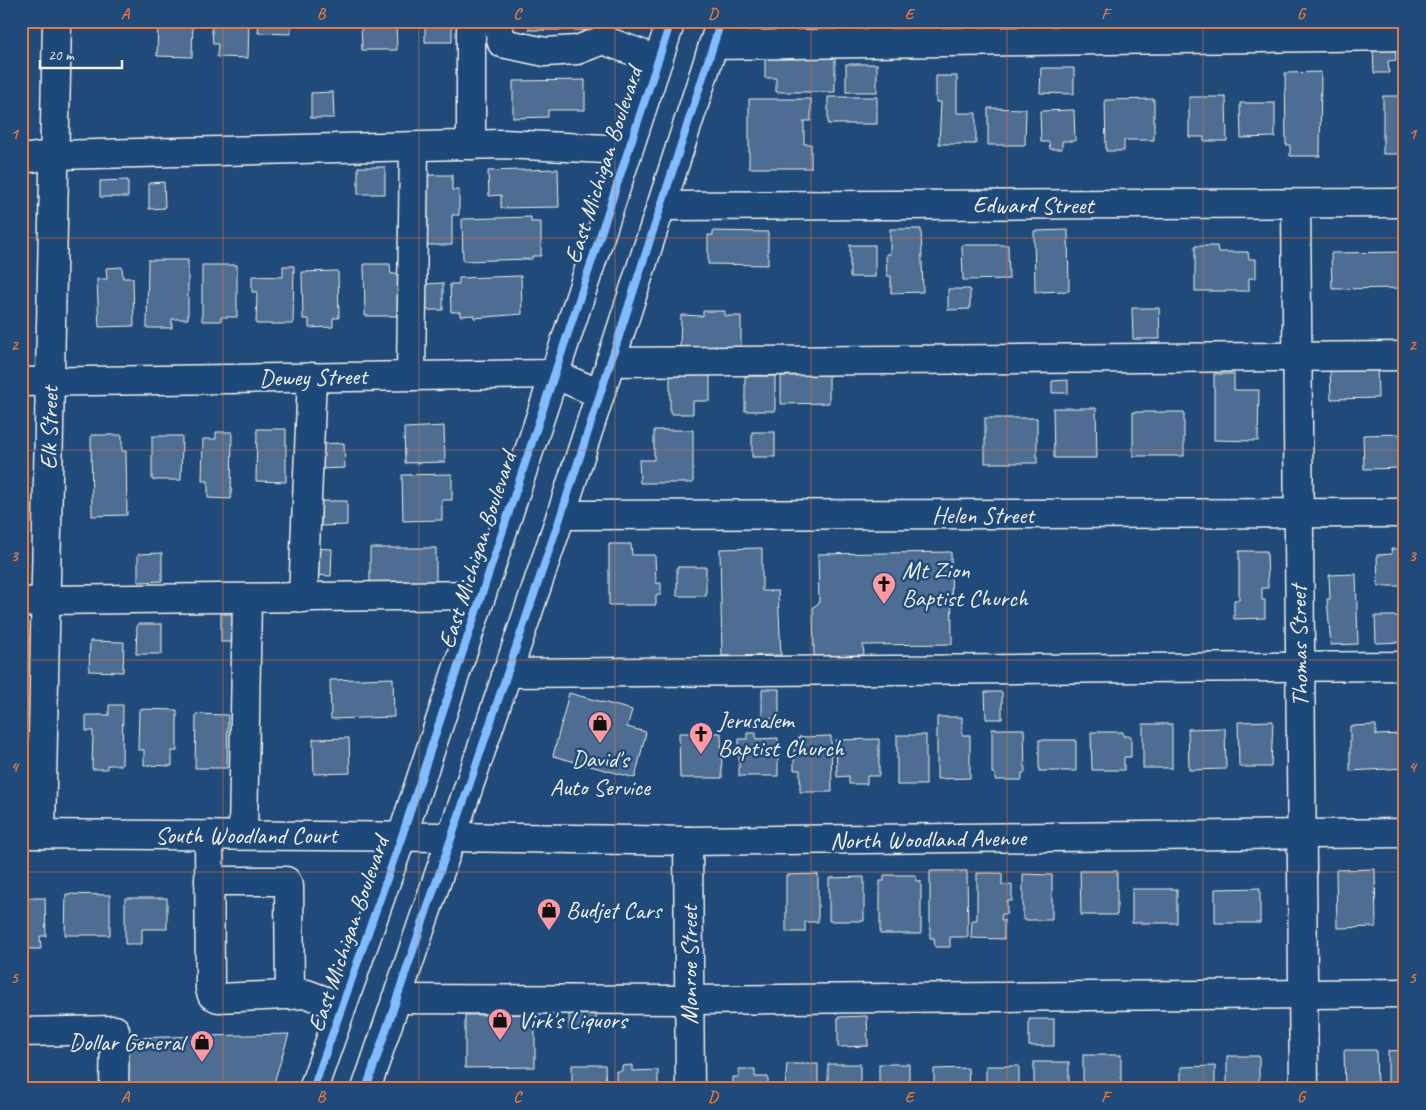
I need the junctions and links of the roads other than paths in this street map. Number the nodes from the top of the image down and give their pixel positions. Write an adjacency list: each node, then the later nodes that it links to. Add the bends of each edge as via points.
1 (57, 21): 12 (street, Elk Street)
2 (471, 21): 10 (street)
3 (497, 21): 5 (street, via 502,43 545,52 576,50)
4 (671, 21): 8 (street, East Michigan Boulevard)
5 (602, 31): 8 (street)
6 (717, 33): 7 (street); 16 (street)
7 (1405, 36)
8 (658, 60): 11 (street, East Michigan Boulevard)
9 (414, 146): 10 (street); 12 (street); 21 (street)
10 (471, 146): 11 (street, via 503,144)
11 (628, 150): 20 (street, East Michigan Boulevard)
12 (54, 155): 13 (street); 23 (street, Elk Street)
13 (21, 159)
14 (1405, 203): 15 (street, Edward Street)
15 (1296, 204): 16 (street, Edward Street); 18 (street, Thomas Street)
16 (661, 206): 19 (street)
17 (1405, 356): 18 (street)
18 (1297, 357): 19 (street); 27 (street, Thomas Street)
19 (610, 362): 25 (street)
20 (554, 374): 21 (street, Dewey Street); 25 (street, Dewey Street); 29 (street, East Michigan Boulevard)
21 (411, 376): 22 (street, Dewey Street)
22 (312, 377): 23 (street, Dewey Street); 31 (street)
23 (50, 381): 24 (street, Dewey Street); 32 (street, Elk Street)
24 (21, 382)
25 (600, 394): 28 (street)
26 (1405, 513): 27 (street, Helen Street)
27 (1298, 514): 28 (street, Helen Street); 34 (street, Thomas Street)
28 (561, 515): 35 (street)
29 (481, 595): 31 (street); 41 (street, East Michigan Boulevard)
30 (247, 598): 31 (street); 32 (street); 40 (street)
31 (303, 598)
32 (33, 602): 37 (street, Elk Street)
33 (1405, 666): 34 (street)
34 (1300, 668): 35 (street); 38 (street, Thomas Street)
35 (506, 673): 42 (street)
36 (1405, 833): 38 (street, North Woodland Avenue)
37 (31, 834): 39 (street, South Woodland Court)
38 (1302, 834): 43 (street, North Woodland Avenue); 46 (street, Thomas Street)
39 (209, 835): 40 (street, South Woodland Court); 44 (street)
40 (244, 835): 41 (street, South Woodland Court)
41 (402, 836): 42 (street, South Woodland Court); 50 (street, East Michigan Boulevard)
42 (451, 837): 43 (street, North Woodland Avenue); 48 (street)
43 (688, 841): 49 (street, Monroe Street)
44 (209, 881): 47 (street, via 286,881 289,886); 47 (street, via 212,996)
45 (1405, 992): 46 (street)
46 (1303, 993): 49 (street); 56 (street, Thomas Street)
47 (290, 995): 50 (street, via 307,994)
48 (396, 999): 49 (street); 54 (street)
49 (689, 1000): 55 (street, Monroe Street)
50 (342, 1007): 53 (street, East Michigan Boulevard)
51 (21, 1032): 52 (street, via 115,1030)
52 (114, 1089)
53 (313, 1089)
54 (366, 1089)
55 (690, 1089)
56 (1304, 1089)

